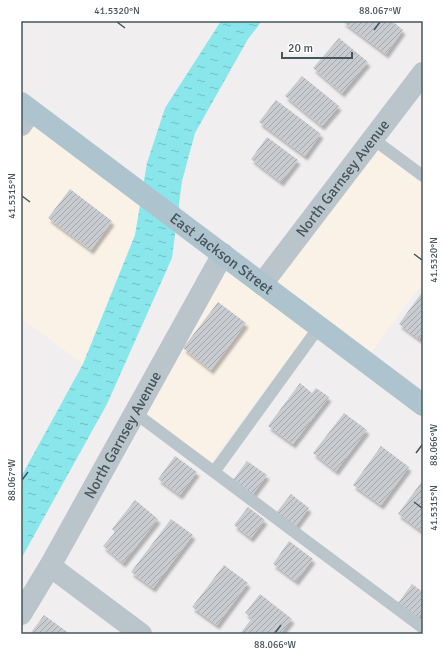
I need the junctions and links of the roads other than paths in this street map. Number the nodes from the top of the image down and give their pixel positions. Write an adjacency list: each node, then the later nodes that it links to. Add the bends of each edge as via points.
1 (423, 73): 3 (street, North Garnsey Avenue)
2 (24, 113): 5 (main road, East Jackson Street, via 120,177)
3 (373, 139): 4 (lane); 6 (street, North Garnsey Avenue)
4 (423, 176)
5 (223, 254): 6 (main road, East Jackson Street); 9 (street, North Garnsey Avenue)
6 (262, 284): 7 (main road, East Jackson Street)
7 (319, 327): 8 (main road, East Jackson Street); 10 (lane)
8 (423, 405)
9 (135, 413): 10 (lane); 11 (street, North Garnsey Avenue)
10 (214, 472): 13 (lane)
11 (50, 566): 12 (street, North Garnsey Avenue); 14 (street)
12 (21, 614)
13 (423, 628)
14 (141, 634)

